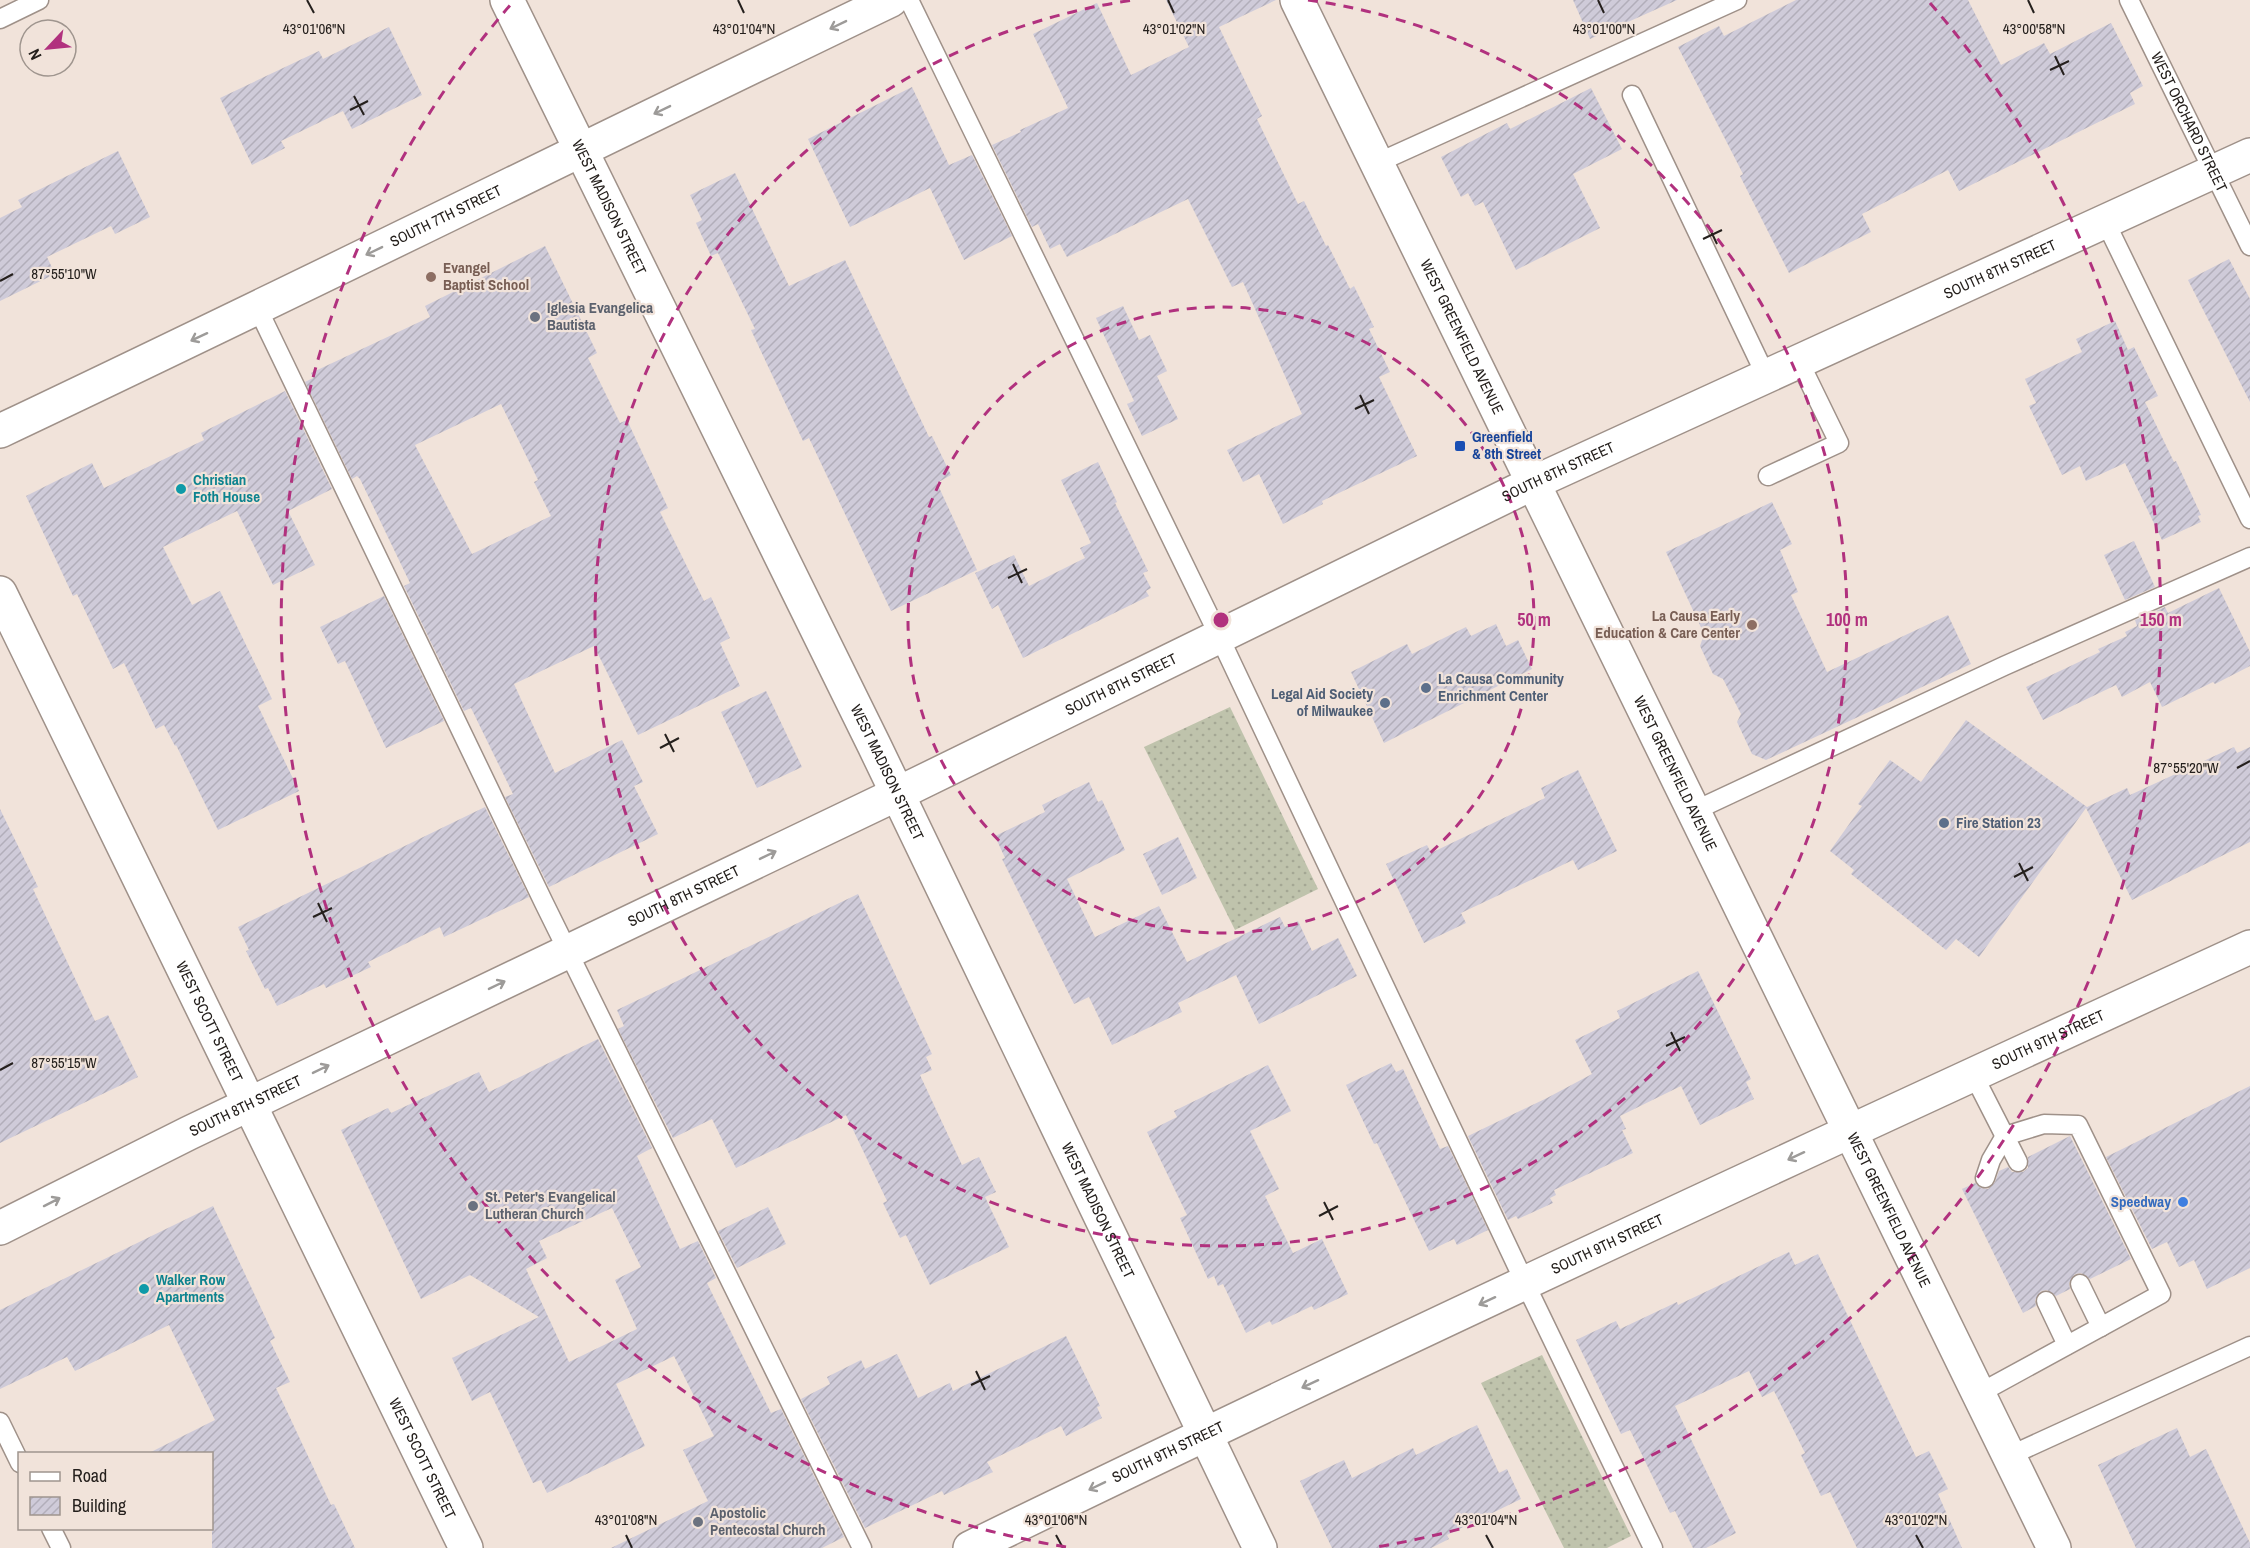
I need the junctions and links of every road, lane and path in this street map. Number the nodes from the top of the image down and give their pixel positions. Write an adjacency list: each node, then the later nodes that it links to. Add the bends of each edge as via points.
1 (39, 0): 8 (lane)
2 (507, 0): 10 (street, WEST MADISON STREET)
3 (891, 0): 10 (street, SOUTH 7TH STREET, one-way to 10)
4 (909, 0): 25 (lane)
5 (1298, 0): 12 (street, WEST GREENFIELD AVENUE)
6 (1737, 0): 12 (lane)
7 (2129, 0): 13 (lane, WEST ORCHARD STREET)
8 (0, 19)
9 (1632, 95): 18 (lane)
10 (580, 149): 16 (street, SOUTH 7TH STREET, one-way to 16); 26 (street, WEST MADISON STREET)
11 (2250, 155): 13 (street, SOUTH 8TH STREET)
12 (1377, 163): 21 (street, WEST GREENFIELD AVENUE)
13 (2213, 172): 14 (street, SOUTH 8TH STREET); 15 (lane, WEST ORCHARD STREET)
14 (2105, 221): 17 (street, SOUTH 8TH STREET); 22 (lane)
15 (2250, 246)
16 (258, 309): 19 (street, SOUTH 7TH STREET, one-way to 19); 29 (lane)
17 (1799, 361): 18 (street, SOUTH 8TH STREET); 20 (lane, via 1839,442)
18 (1766, 376): 21 (street, SOUTH 8TH STREET)
19 (0, 431)
20 (1768, 476)
21 (1533, 483): 25 (street, SOUTH 8TH STREET); 27 (street, WEST GREENFIELD AVENUE)
22 (2250, 519)
23 (2250, 557): 27 (lane, via 2004,666)
24 (0, 593): 31 (street, WEST SCOTT STREET)
25 (1219, 636): 26 (street, SOUTH 8TH STREET); 37 (lane)
26 (897, 794): 29 (street, SOUTH 8TH STREET, one-way to 26); 45 (street, WEST MADISON STREET)
27 (1694, 811): 32 (street, WEST GREENFIELD AVENUE)
28 (2250, 947): 30 (street, SOUTH 9TH STREET)
29 (568, 951): 31 (street, SOUTH 8TH STREET, one-way to 29); 51 (lane)
30 (1973, 1074): 32 (street, SOUTH 9TH STREET); 33 (lane)
31 (249, 1104): 36 (street, SOUTH 8TH STREET, one-way to 31); 50 (street, WEST SCOTT STREET)
32 (1849, 1131): 37 (street, SOUTH 9TH STREET, one-way to 37); 43 (street, WEST GREENFIELD AVENUE)
33 (2005, 1136): 34 (lane); 35 (lane); 40 (lane, via 2044,1124 2078,1125 2161,1294)
34 (2018, 1162)
35 (1985, 1178)
36 (0, 1228)
37 (1525, 1283): 45 (street, SOUTH 9TH STREET, one-way to 45); 54 (lane)
38 (2080, 1284): 40 (lane)
39 (2046, 1301): 41 (lane)
40 (2101, 1327): 41 (lane)
41 (2067, 1345): 43 (lane)
42 (2250, 1346): 46 (lane)
43 (1978, 1394): 46 (street, WEST GREENFIELD AVENUE)
44 (0, 1422): 47 (lane)
45 (1204, 1434): 52 (street, SOUTH 9TH STREET, one-way to 52); 53 (street, WEST MADISON STREET)
46 (2009, 1456): 55 (street, WEST GREENFIELD AVENUE)
47 (18, 1459)
48 (52, 1530): 49 (lane)
49 (61, 1548)
50 (466, 1548)
51 (862, 1548)
52 (970, 1548)
53 (1260, 1548)
54 (1653, 1548)
55 (2054, 1548)

